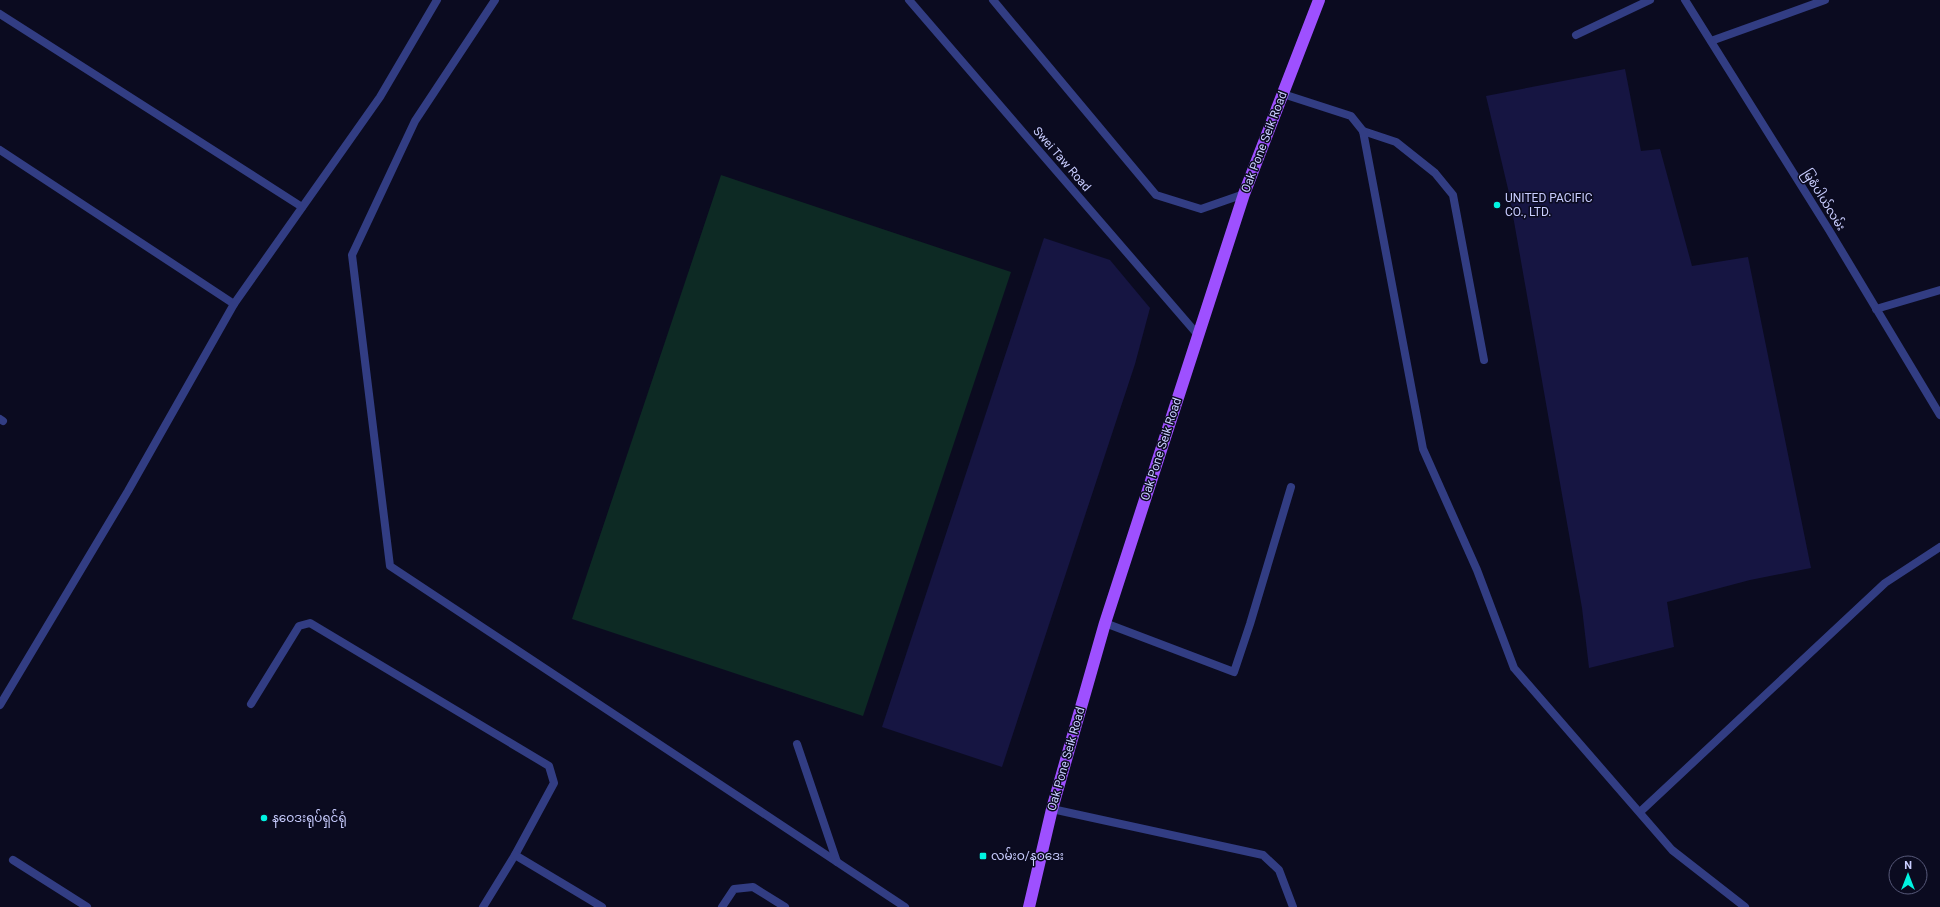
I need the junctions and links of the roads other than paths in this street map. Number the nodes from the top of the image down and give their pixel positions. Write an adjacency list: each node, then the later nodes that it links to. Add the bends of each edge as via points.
1 (437, 0): 16 (street, via 380,97)
2 (495, 0): 33 (street, via 415,121 352,255 390,566)
3 (909, 0): 20 (street, Swei Taw Road)
4 (993, 0): 15 (street, via 1156,195 1201,209)
5 (1319, 0): 12 (main road, Oak Pone Seik Road)
6 (1650, 0): 10 (street)
7 (1685, 0): 11 (street, မြစံပါယ်လမ်း)
8 (1825, 0): 11 (street)
9 (0, 14): 16 (street)
10 (1576, 35)
11 (1711, 42): 19 (street, မြစံပါယ်လမ်း)
12 (1283, 94): 13 (street, via 1351,116); 15 (main road, Oak Pone Seik Road)
13 (1363, 131): 21 (street, via 1396,142 1435,174 1452,195); 30 (street, via 1423,449 1477,570 1514,668)
14 (0, 150): 18 (street)
15 (1244, 194): 20 (main road, Oak Pone Seik Road)
16 (302, 207): 18 (street)
17 (1940, 290): 19 (street)
18 (234, 304): 27 (street, via 128,491)
19 (1876, 309): 22 (street, မြစံပါယ်လမ်း)
20 (1198, 335): 25 (main road, Oak Pone Seik Road)
21 (1484, 360)
22 (1940, 415)
23 (1291, 487): 25 (street, via 1234,672)
24 (1940, 547): 30 (street, via 1885,583)
25 (1105, 623): 29 (main road, Oak Pone Seik Road)
26 (251, 704): 31 (street, via 299,626 310,623 549,766 554,783)
27 (0, 705)
28 (797, 744): 33 (street)
29 (1052, 809): 40 (main road, Oak Pone Seik Road); 41 (street, via 1263,854 1279,870)
30 (1640, 812): 42 (street, via 1672,850)
31 (515, 855): 35 (street); 36 (street)
32 (13, 860): 34 (street)
33 (837, 862): 39 (street)
34 (87, 907)
35 (483, 907)
36 (602, 907)
37 (722, 907): 38 (street, via 734,889 752,887)
38 (785, 907)
39 (905, 907)
40 (1029, 907)
41 (1293, 907)
42 (1745, 907)

